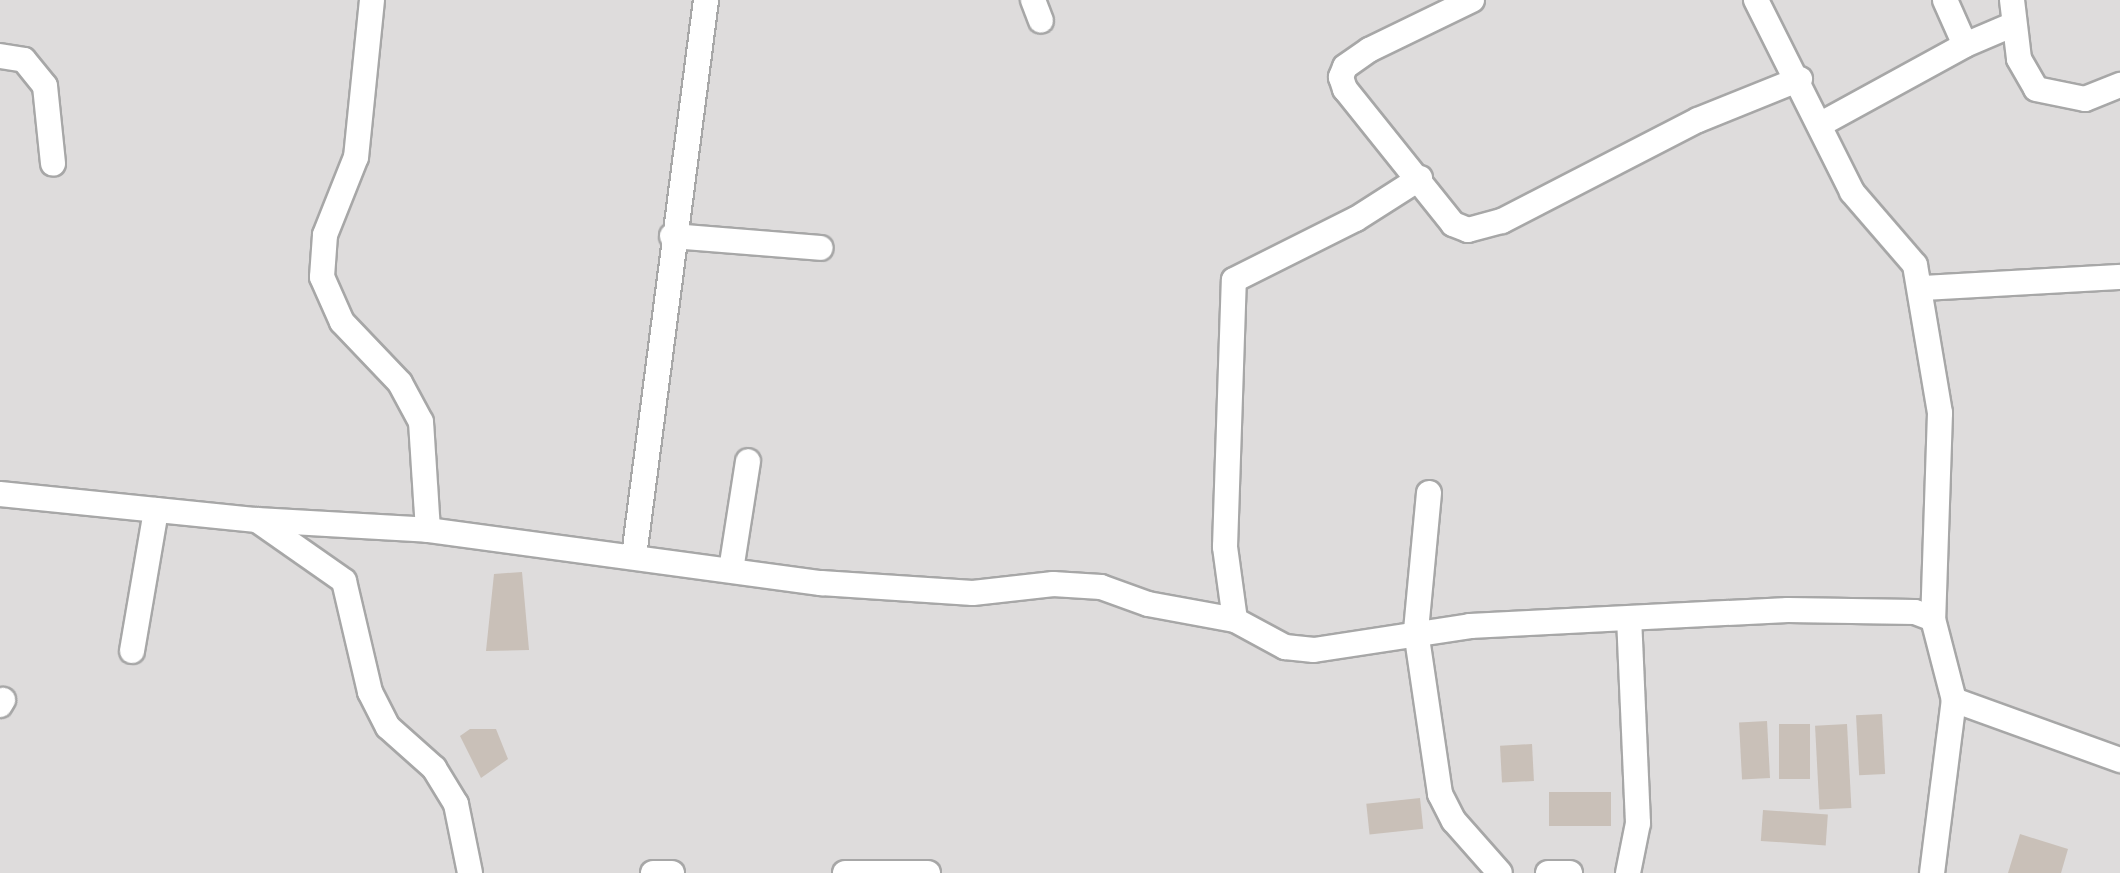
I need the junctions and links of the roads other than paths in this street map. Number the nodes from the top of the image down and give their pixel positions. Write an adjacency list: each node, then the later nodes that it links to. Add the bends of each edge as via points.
1 (372, 0): 24 (street, via 356,157 325,235 322,277 342,322 400,383 421,422)
2 (706, 0): 15 (street)
3 (1472, 0): 14 (street, via 1369,50 1345,67 1341,77 1345,89)
4 (1756, 0): 10 (street)
5 (1945, 0): 8 (street)
6 (2012, 0): 7 (street)
7 (2012, 25): 8 (street); 11 (street, via 2026,78 2036,89 2085,99)
8 (1965, 45): 12 (street)
9 (0, 56): 13 (street, via 24,60 45,86)
10 (1800, 79): 12 (street); 14 (street, via 1698,120 1502,221 1468,230 1453,224)
11 (2120, 85)
12 (1821, 124): 18 (street, via 1852,192 1908,252)
13 (53, 164)
14 (1420, 178): 28 (street, via 1356,219 1234,280 1225,547)
15 (672, 236): 16 (street); 25 (street)
16 (821, 248)
17 (2120, 277): 18 (street)
18 (1922, 288): 27 (street, via 1940,413)
19 (748, 461): 26 (street)
20 (1429, 493): 30 (street)
21 (0, 494): 22 (street)
22 (156, 510): 23 (street); 31 (street)
23 (257, 520): 24 (street); 35 (street, via 344,581 370,692 388,727 434,768 456,804)
24 (428, 530): 25 (street)
25 (634, 556): 26 (street)
26 (731, 570): 28 (street, via 973,593 1053,584 1101,587 1148,604)
27 (1933, 619): 29 (street, via 1915,612 1849,609); 32 (street)
28 (1235, 620): 30 (street, via 1285,647 1314,650)
29 (1629, 620): 30 (street); 34 (street, via 1638,823)
30 (1416, 631): 40 (street, via 1440,794 1454,821)
31 (132, 651)
32 (1954, 700): 33 (street); 44 (street)
33 (2120, 760)
34 (1630, 868): 43 (street)
35 (470, 873)
36 (656, 873): 37 (street)
37 (672, 873)
38 (845, 873): 39 (street)
39 (928, 873)
40 (1500, 873)
41 (1548, 873): 42 (street)
42 (1570, 873)
43 (1609, 873)
44 (1932, 873)

